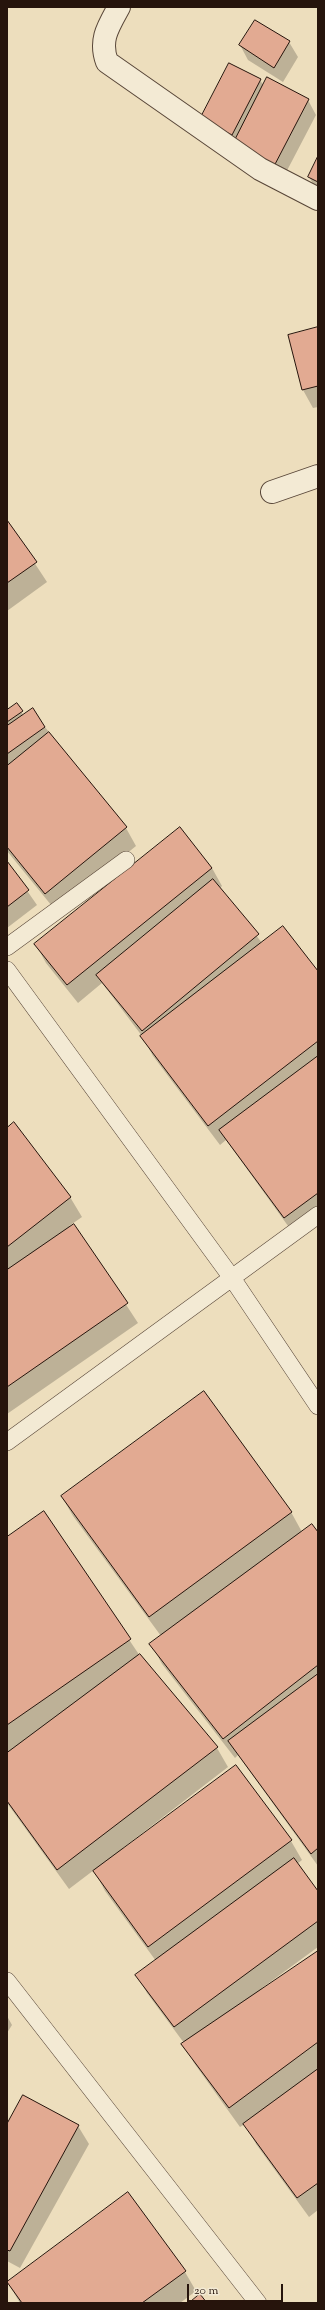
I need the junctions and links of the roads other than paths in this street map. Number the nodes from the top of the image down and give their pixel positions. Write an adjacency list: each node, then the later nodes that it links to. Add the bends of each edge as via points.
1 (119, 7): 2 (street, via 106,33 103,50 107,62 260,169)
2 (318, 199)
3 (318, 476): 4 (street)
4 (272, 492)
5 (126, 860): 6 (lane)
6 (7, 947)
7 (7, 970): 9 (lane)
8 (318, 1215): 9 (lane)
9 (232, 1278): 10 (lane); 11 (lane)
10 (318, 1406)
11 (7, 1442)
12 (7, 1981): 13 (lane)
13 (258, 2303)

